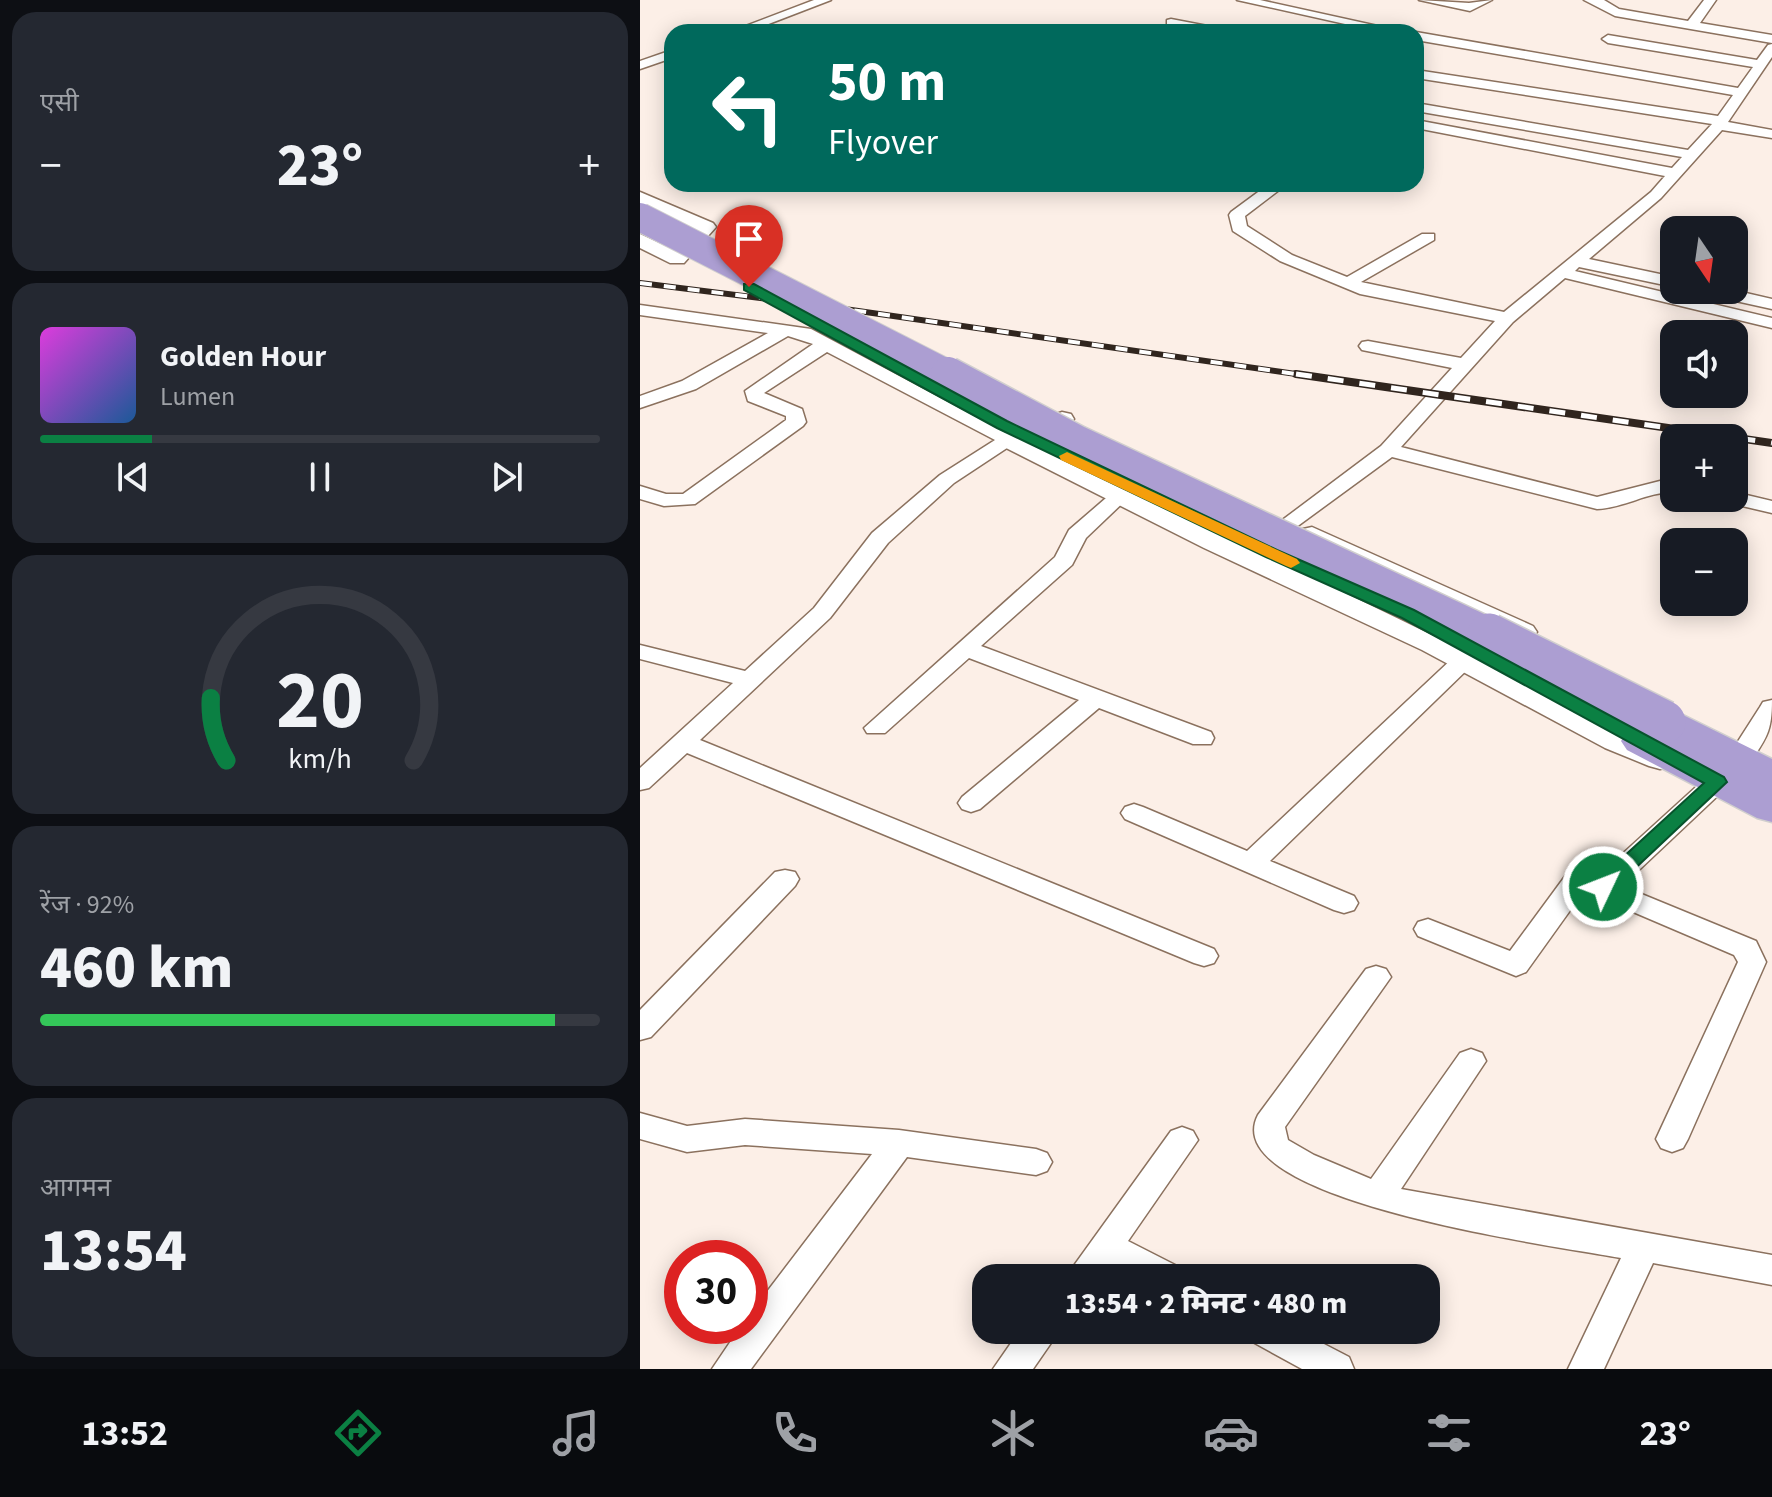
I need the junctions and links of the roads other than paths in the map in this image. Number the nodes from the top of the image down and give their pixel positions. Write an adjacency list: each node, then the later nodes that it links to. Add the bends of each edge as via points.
1 (825, 0): 8 (street)
2 (1243, 0): 10 (street)
3 (1425, 0): 4 (street, via 1470,7)
4 (1486, 0)
5 (1590, 0): 11 (street, via 1615,12)
6 (1710, 0): 11 (street)
7 (1171, 23): 9 (street)
8 (758, 24)
9 (1176, 24)
10 (1360, 24)
11 (1692, 24): 14 (street)
12 (1424, 37): 20 (street)
13 (1608, 39): 17 (street)
14 (1772, 39)
15 (1772, 48): 17 (street)
16 (664, 57): 18 (street)
17 (1759, 64): 20 (street)
18 (640, 65)
19 (1424, 75): 22 (street)
20 (1742, 93): 22 (street)
21 (1424, 108): 25 (street)
22 (1720, 123): 24 (street); 25 (street)
23 (1424, 126): 26 (street)
24 (1772, 134)
25 (1693, 155): 26 (street)
26 (1677, 174): 33 (street)
27 (1268, 192): 36 (street, via 1237,215 1239,228 1286,258)
28 (640, 198): 32 (street, via 706,227 677,259)
29 (640, 217): 64 (highway, bridge, via 1078,443 1427,604)
30 (640, 232): 64 (highway, via 1002,425)
31 (1428, 237): 36 (street)
32 (640, 240)
33 (1575, 261): 34 (street); 35 (street)
34 (1561, 272): 40 (street); 41 (street)
35 (1660, 279)
36 (1348, 283): 40 (street, via 1388,296)
37 (1748, 299): 38 (street)
38 (1772, 304)
39 (640, 310): 42 (street)
40 (1507, 318): 46 (street)
41 (1769, 323)
42 (786, 330): 43 (street); 47 (street, via 689,385)
43 (826, 344): 49 (street); 52 (street, via 754,391 755,397 795,413 796,422 688,500)
44 (1368, 346): 46 (street)
45 (950, 356): 48 (street)
46 (1466, 365): 50 (street)
47 (640, 402)
48 (1059, 417): 49 (street); 56 (street)
49 (1009, 440): 53 (street); 60 (street, via 947,479 880,538 822,613)
50 (1388, 450): 51 (street, via 1597,503 1616,502); 56 (street)
51 (1660, 485)
52 (640, 492)
53 (1120, 496): 57 (street, via 1077,535 1064,560); 59 (street)
54 (1748, 502): 55 (street)
55 (1772, 507)
56 (1288, 524): 67 (street, via 1508,624 1681,716)
57 (967, 649): 61 (street); 63 (street)
58 (640, 652): 60 (street)
59 (1463, 661): 67 (street, via 1616,741); 72 (street)
60 (751, 680): 66 (street)
61 (1097, 697): 65 (street); 69 (street)
62 (1772, 707): 67 (street)
63 (876, 728)
64 (1653, 732): 67 (highway)
65 (1202, 738)
66 (686, 743): 68 (street); 77 (street)
67 (1743, 772): 70 (highway); 74 (street)
68 (640, 782)
69 (971, 803)
70 (1772, 808)
71 (1134, 813): 72 (street)
72 (1253, 861): 75 (street)
73 (785, 879): 79 (street)
74 (1603, 887): 76 (street, via 1576,882 1516,965); 82 (street, via 1740,944 1752,957)
75 (1344, 903)
76 (1428, 929)
77 (1204, 956)
78 (1376, 977): 86 (street, via 1269,1124 1268,1133 1286,1156)
79 (640, 1029)
80 (1471, 1061): 86 (street)
81 (640, 1126): 84 (street, via 687,1139 758,1133)
82 (1672, 1139)
83 (1182, 1140): 87 (street)
84 (899, 1143): 85 (street); 94 (street)
85 (1036, 1162)
86 (1378, 1196): 88 (street)
87 (1107, 1246): 89 (street); 90 (street)
88 (1644, 1246): 91 (street); 97 (street)
89 (1093, 1264)
90 (1141, 1264)
91 (1772, 1270)
92 (1031, 1344): 95 (street)
93 (1290, 1344): 96 (street)
94 (730, 1369)
95 (1011, 1369)
96 (1336, 1369)
97 (1586, 1369)

